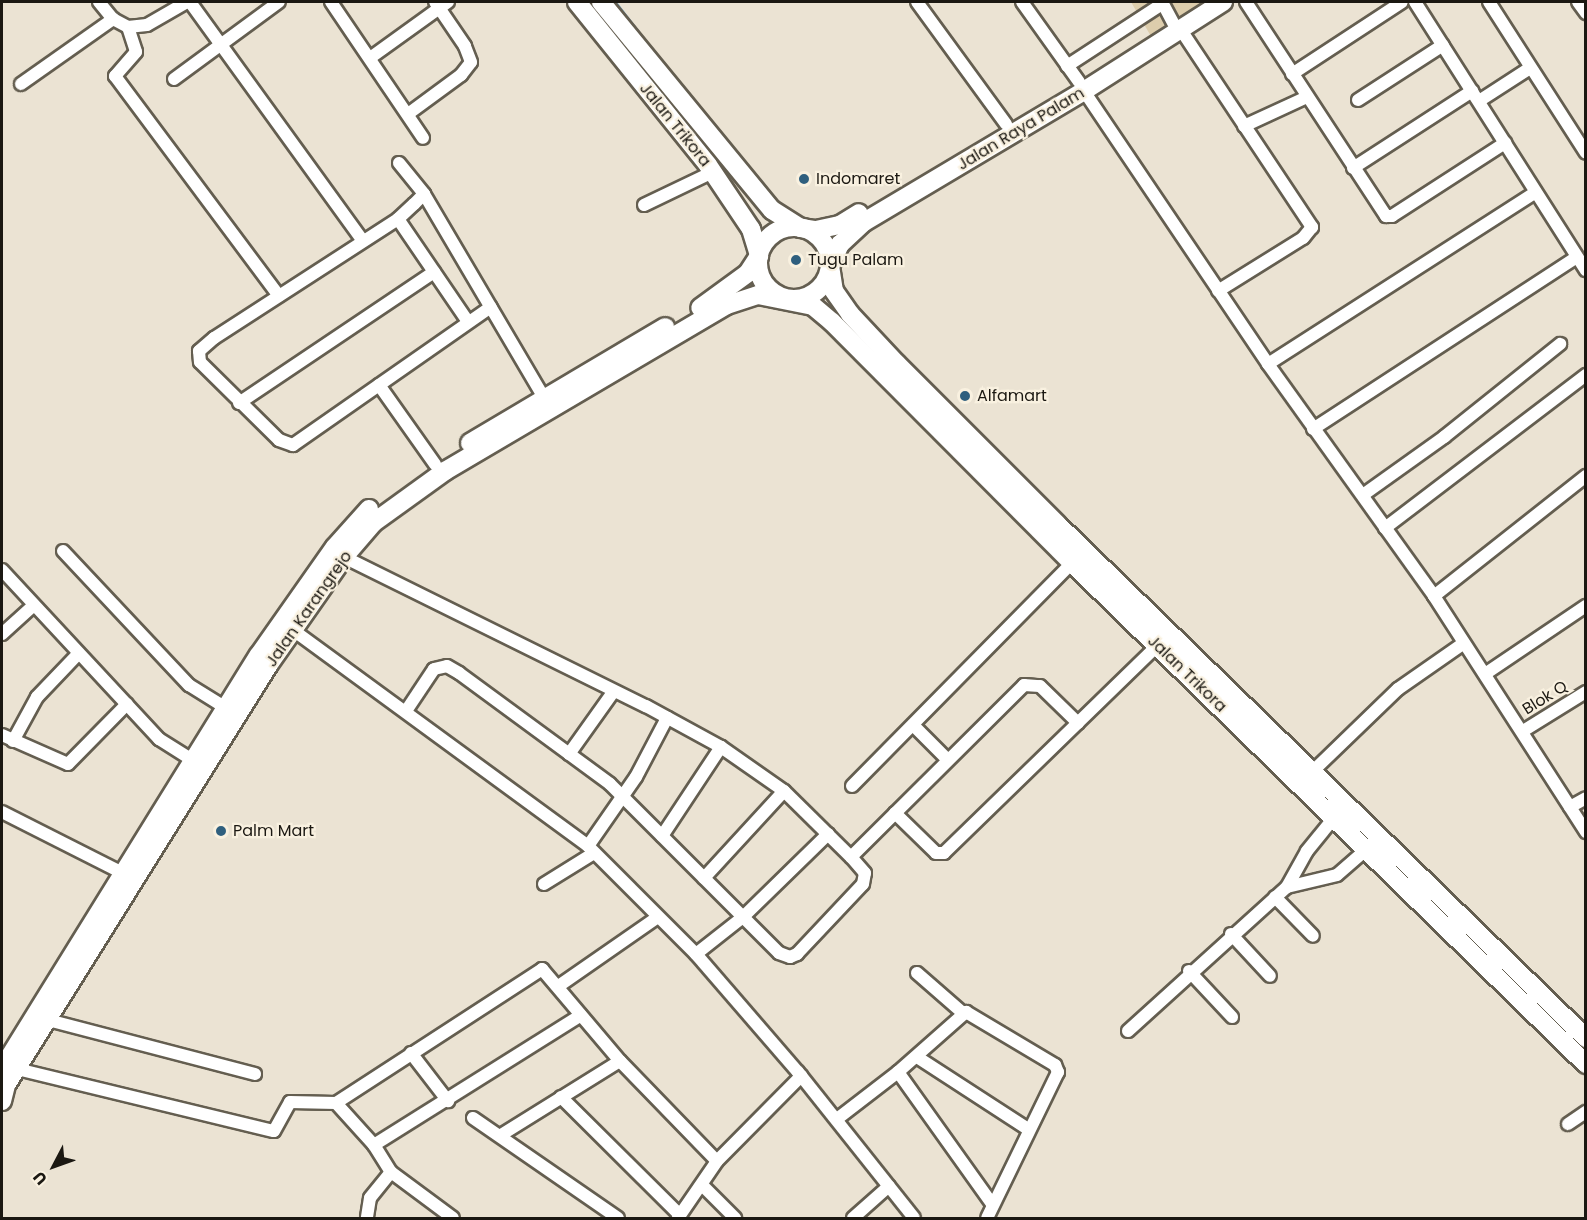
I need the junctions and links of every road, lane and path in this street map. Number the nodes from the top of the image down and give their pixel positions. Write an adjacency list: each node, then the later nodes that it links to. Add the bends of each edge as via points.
1 (99, 2): 19 (street)
2 (189, 2): 21 (street, via 147,25); 22 (street)
3 (279, 2): 22 (street)
4 (331, 2): 24 (street)
5 (577, 2): 42 (main road, Jalan Trikora)
6 (601, 2): 47 (main road, Jalan Trikora, via 761,200)
7 (917, 2): 35 (street)
8 (1022, 2): 25 (street)
9 (1206, 2): 20 (main road, Jalan Raya Palam)
10 (1223, 2): 20 (main road, Jalan Raya Palam)
11 (1246, 2): 27 (street)
12 (1402, 2): 27 (street)
13 (1415, 2): 23 (street)
14 (1489, 2): 26 (street)
15 (1578, 2): 18 (street)
16 (1162, 3): 20 (street); 25 (street)
17 (441, 4): 24 (street); 34 (street, via 471,62 461,75)
18 (1586, 13)
19 (113, 19): 21 (street); 29 (street)
20 (1177, 26): 30 (main road, Jalan Raya Palam); 36 (street)
21 (128, 27): 55 (street, via 136,52 115,76)
22 (221, 45): 28 (street); 48 (street)
23 (1443, 45): 31 (street); 33 (street)
24 (370, 58): 34 (street)
25 (1067, 66): 30 (street)
26 (1530, 68): 31 (street); 39 (street)
27 (1292, 74): 32 (street)
28 (174, 79)
29 (21, 84)
30 (1082, 87): 35 (main road, Jalan Raya Palam); 51 (main road, Jalan Raya Palam, via 864,222 840,244); 54 (street)
31 (1476, 96): 38 (street); 41 (street)
32 (1307, 97): 36 (street); 41 (street)
33 (1358, 100)
34 (408, 114): 37 (street)
35 (1006, 124): 47 (main road, Jalan Raya Palam, via 840,225 827,230)
36 (1244, 126): 54 (street, via 1312,227 1304,238)
37 (423, 138)
38 (1505, 143): 41 (street, via 1389,217); 43 (street)
39 (1586, 153)
40 (399, 163): 44 (street)
41 (1353, 168)
42 (713, 172): 45 (street); 49 (main road, Jalan Trikora, via 743,212)
43 (1536, 192): 50 (street); 60 (street)
44 (424, 194): 46 (street); 57 (street)
45 (644, 205)
46 (398, 219): 48 (street); 53 (street)
47 (801, 228): 49 (main road, via 790,228 770,237); 51 (main road, via 819,238)
48 (363, 241): 55 (street)
49 (759, 256): 56 (main road, via 758,266 766,285); 63 (main road, Jalan Karangrejo, via 740,282)
50 (1577, 257): 52 (street); 65 (street)
51 (830, 266): 56 (main road, via 814,294 804,298); 98 (main road, Jalan Trikora, via 834,291 897,364)
52 (1586, 270)
53 (434, 272): 58 (street); 64 (street)
54 (1218, 291): 60 (street)
55 (279, 296): 64 (street, via 198,353 204,368)
56 (782, 297): 71 (main road, Jalan Karangrejo, via 758,295 727,305 445,471 389,508); 72 (main road, Jalan Trikora, via 822,314)
57 (491, 307): 58 (street); 63 (street)
58 (467, 321): 62 (street)
59 (1560, 344): 68 (street)
60 (1268, 364): 65 (street)
61 (1586, 375): 69 (street)
62 (380, 385): 64 (street, via 293,445 283,444); 66 (street)
63 (544, 398): 66 (main road, Jalan Karangrejo)
64 (239, 404)
65 (1313, 429): 68 (street)
66 (435, 464): 86 (main road, Jalan Karangrejo, via 374,505 335,547)
67 (1586, 476): 74 (street)
68 (1364, 495): 69 (street)
69 (1385, 528): 74 (street)
70 (63, 551): 86 (street, via 189,685)
71 (344, 557): 77 (main road, Jalan Karangrejo); 83 (street)
72 (1072, 563): 80 (main road, Jalan Trikora); 90 (street)
73 (2, 570): 75 (street)
74 (1434, 596): 79 (street)
75 (34, 605): 78 (street); 81 (street)
76 (1586, 606): 82 (street)
77 (293, 630): 86 (main road, Jalan Karangrejo); 87 (street)
78 (2, 634)
79 (1464, 644): 82 (street); 98 (street, via 1398,689)
80 (1157, 646): 89 (street); 106 (main road, Jalan Trikora)
81 (78, 654): 85 (street); 93 (street, via 37,697)
82 (1485, 674): 91 (street)
83 (614, 690): 88 (street); 95 (street)
84 (1586, 692): 91 (street, Blok Q)
85 (127, 704): 93 (street, via 68,764); 97 (street, via 159,739)
86 (232, 711): 97 (main road, Jalan Karangrejo); 125 (main road, Jalan Karangrejo)
87 (406, 711): 95 (street, via 434,669 447,666); 110 (street)
88 (667, 718): 94 (street); 101 (street)
89 (1078, 723): 96 (street, via 1040,686 1028,684); 105 (street, via 944,853 936,853)
90 (913, 725): 96 (street); 99 (street)
91 (1523, 731): 103 (street)
92 (2, 735): 93 (street)
93 (14, 741)
94 (721, 747): 100 (street); 109 (street)
95 (569, 754): 101 (street)
96 (948, 760): 105 (street)
97 (194, 761): 115 (main road, Jalan Karangrejo)
98 (1312, 772): 112 (main road, Jalan Trikora)
99 (852, 786)
100 (784, 791): 108 (street); 116 (street)
101 (624, 796): 109 (street); 110 (street)
102 (1586, 798): 103 (street)
103 (1570, 807): 107 (street)
104 (2, 812): 115 (street)
105 (895, 813): 113 (street)
106 (1333, 819): 111 (main road, Jalan Trikora); 118 (street, via 1307,851)
107 (1586, 832)
108 (828, 834): 113 (street); 122 (street)
109 (662, 836): 116 (street)
110 (591, 849): 117 (street); 121 (street)
111 (1366, 850): 114 (main road, Jalan Trikora); 118 (street, via 1337,875)
112 (1395, 852): 114 (main road, via 1392,862); 119 (main road, Jalan Trikora)
113 (851, 857): 122 (street, via 865,873 863,884 797,954 790,957 779,953)
114 (1383, 868): 119 (main road, Jalan Trikora)
115 (123, 873): 125 (main road, Jalan Karangrejo)
116 (704, 878): 122 (street)
117 (544, 884)
118 (1287, 887): 120 (street)
119 (1418, 888): 136 (main road, Jalan Trikora); 140 (main road, Jalan Trikora)
120 (1275, 897): 123 (street); 124 (street)
121 (658, 917): 126 (street); 130 (street)
122 (744, 917): 126 (street)
123 (1231, 934): 127 (street); 129 (street)
124 (1313, 936)
125 (83, 950): 134 (main road, Jalan Karangrejo); 141 (main road, Jalan Karangrejo)
126 (696, 954): 144 (street)
127 (1189, 971): 133 (street); 135 (street)
128 (916, 973): 131 (street)
129 (1270, 976)
130 (560, 985): 132 (street); 137 (street, via 547,970 534,972)
131 (964, 1014): 138 (street); 153 (street, via 970,1012 1059,1068)
132 (581, 1015): 139 (street); 147 (street)
133 (1232, 1017)
134 (48, 1020): 141 (main road, Jalan Karangrejo); 143 (street)
135 (1128, 1031)
136 (1586, 1038)
137 (411, 1053): 147 (street); 148 (street)
138 (917, 1057): 142 (street); 153 (street)
139 (620, 1061): 145 (street); 156 (street)
140 (1586, 1064)
141 (9, 1069): 146 (main road, Jalan Karangrejo); 148 (street, via 266,1131 278,1128 294,1100)
142 (898, 1072): 151 (street); 160 (street)
143 (255, 1074)
144 (801, 1076): 151 (street); 156 (street)
145 (561, 1097): 154 (street); 161 (street)
146 (2, 1101)
147 (448, 1101): 155 (street)
148 (336, 1103): 155 (street)
149 (1586, 1112): 152 (street)
150 (473, 1118): 154 (street)
151 (837, 1119): 159 (street)
152 (1568, 1125)
153 (1028, 1129): 160 (street)
154 (501, 1135): 164 (street)
155 (374, 1145): 157 (street)
156 (717, 1161): 158 (street)
157 (391, 1172): 162 (street, via 370,1198); 163 (street)
158 (702, 1185): 161 (street); 165 (street)
159 (889, 1186): 166 (street); 167 (street)
160 (993, 1205): 168 (street)
161 (679, 1217)
162 (367, 1218)
163 (453, 1218)
164 (618, 1218)
165 (735, 1218)
166 (853, 1218)
167 (914, 1218)
168 (987, 1218)

